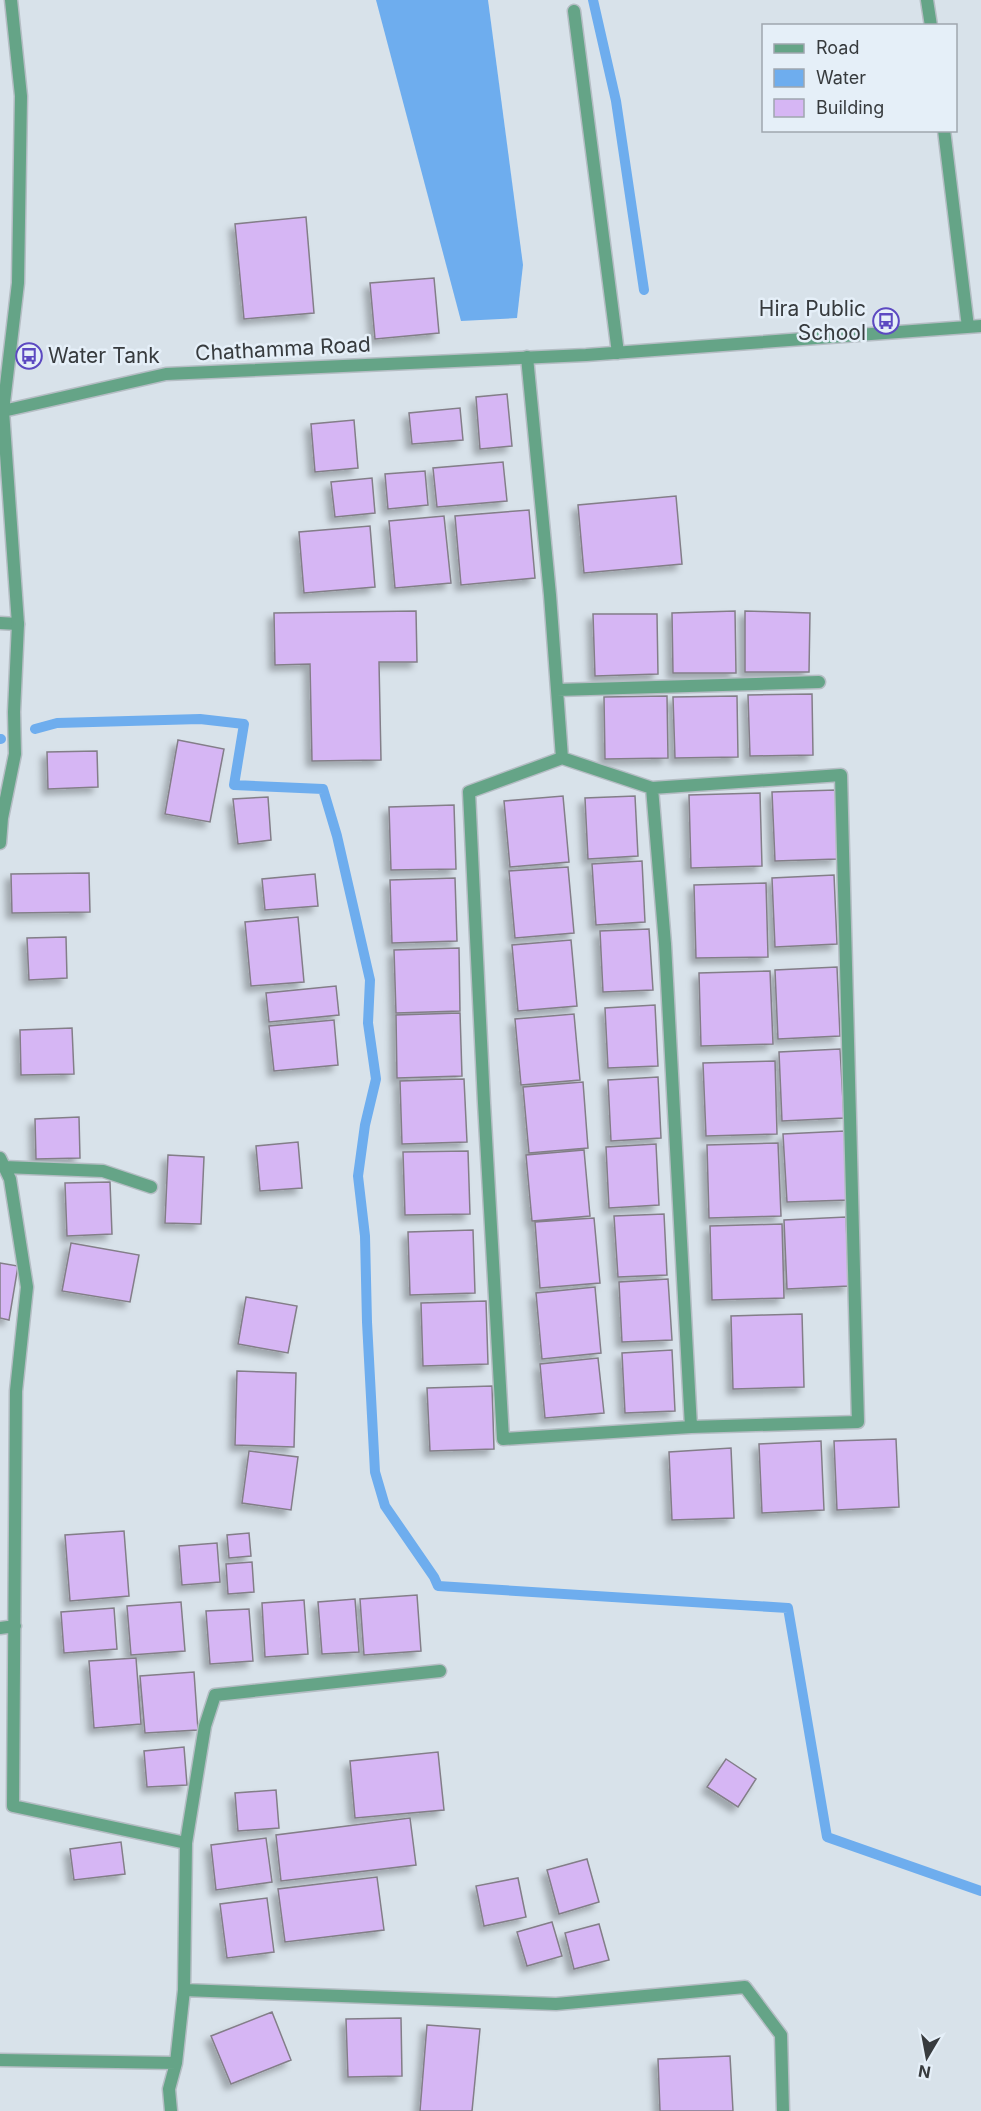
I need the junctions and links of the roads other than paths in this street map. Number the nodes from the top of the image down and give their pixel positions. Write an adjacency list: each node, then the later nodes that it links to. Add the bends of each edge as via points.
1 (11, 0): 9 (street, via 21,96 18,283)
2 (927, 0): 4 (street)
3 (574, 11): 7 (street)
4 (931, 24)
5 (944, 132): 6 (street)
6 (975, 326): 7 (street, Chathamma Road)
7 (618, 353): 8 (street, Chathamma Road)
8 (527, 357): 9 (street, Chathamma Road, via 166,374); 14 (street)
9 (3, 411): 10 (street)
10 (2, 433): 12 (street)
11 (0, 623): 12 (street)
12 (18, 624): 17 (street, via 15,754)
13 (819, 682): 14 (street)
14 (557, 690): 15 (street)
15 (562, 759): 16 (street); 20 (street, via 469,792 503,1439)
16 (652, 788): 20 (street, via 665,944); 20 (street, via 841,775 858,1422)
17 (0, 843)
18 (2, 1163): 19 (street, via 104,1171); 21 (street, via 10,1179 27,1287 16,1391)
19 (150, 1188)
20 (691, 1428)
21 (15, 1626): 22 (street); 24 (street, via 13,1806)
22 (0, 1628)
23 (440, 1671): 24 (street, via 215,1695 205,1726)
24 (186, 1843): 25 (street)
25 (184, 1990): 27 (street); 29 (street, via 556,2004 745,1987 780,2035)
26 (0, 2060): 27 (street)
27 (176, 2062): 28 (street, via 169,2089)
28 (171, 2111)
29 (783, 2111)

